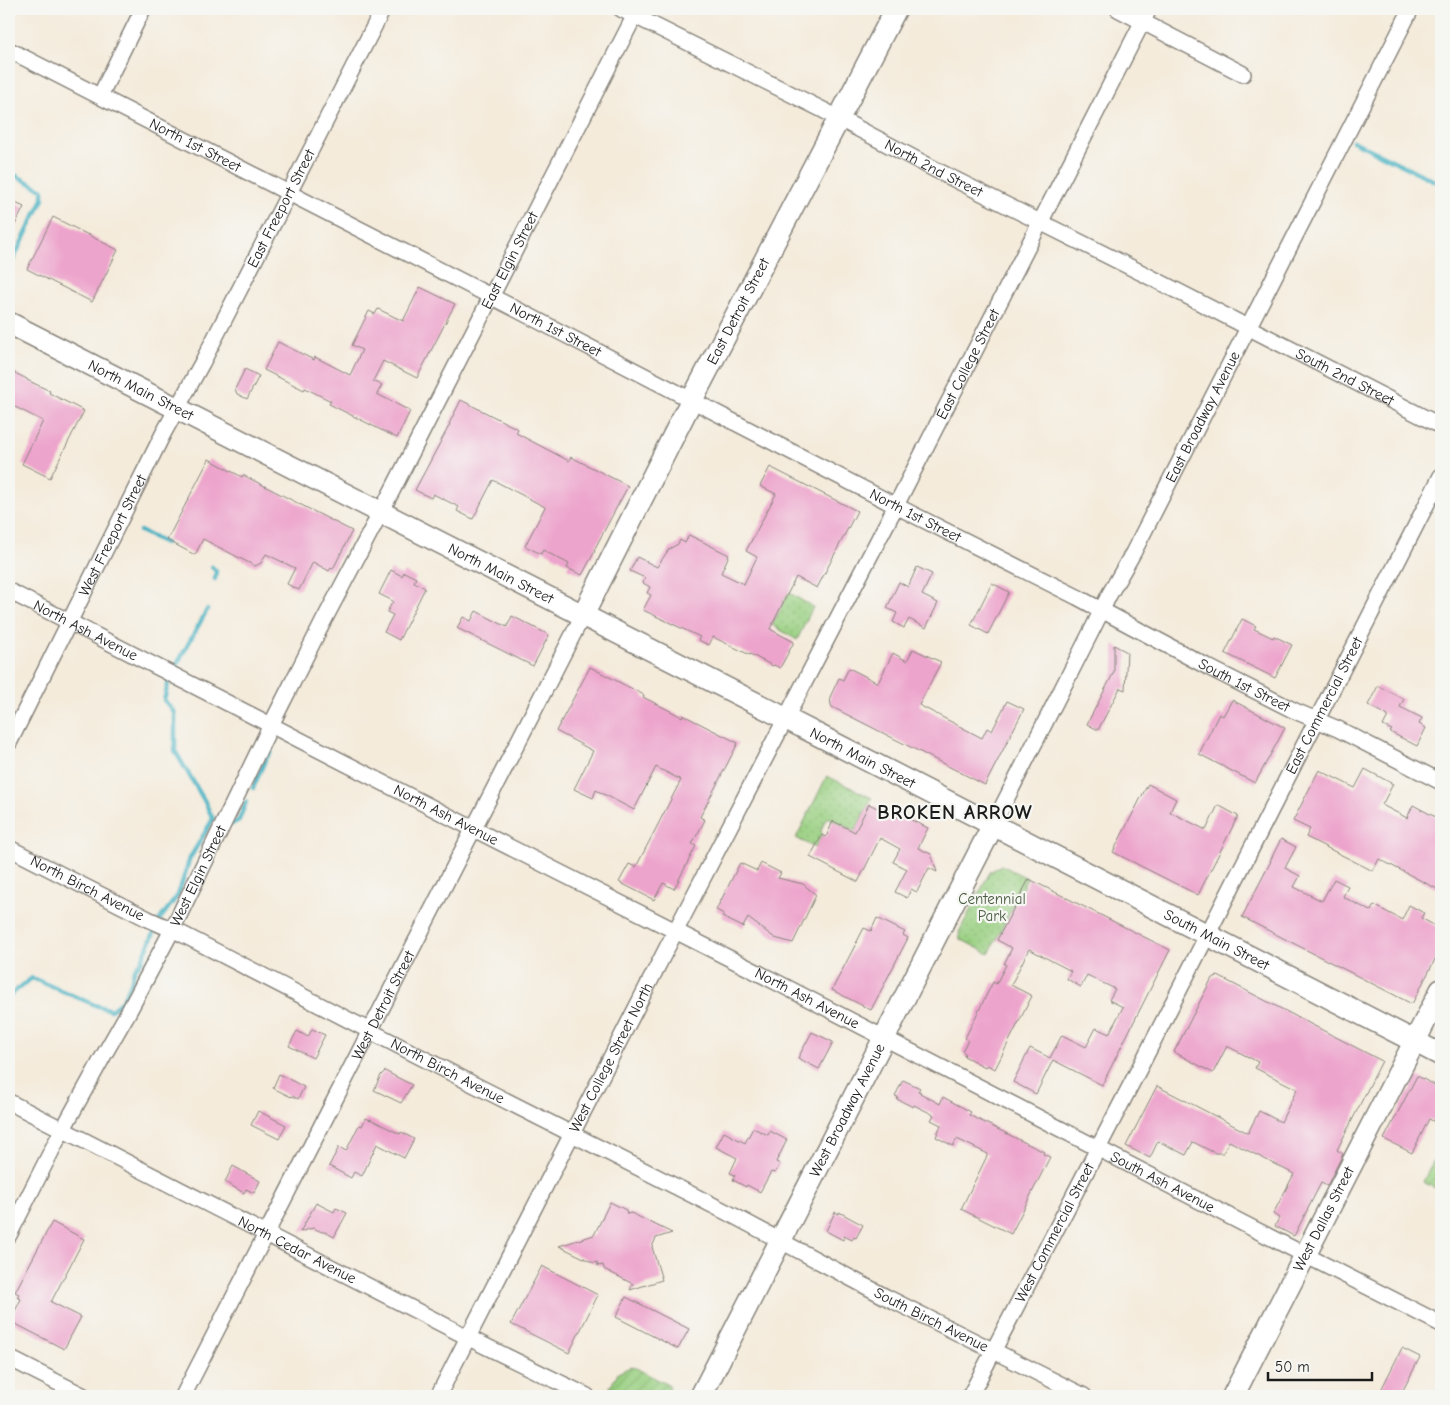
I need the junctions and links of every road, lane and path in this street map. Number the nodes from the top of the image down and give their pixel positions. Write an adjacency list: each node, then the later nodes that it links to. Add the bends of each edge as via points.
1 (143, 9): 10 (street)
2 (382, 9): 12 (street, East Freeport Street)
3 (896, 9): 11 (street, East Detroit Street)
4 (1118, 9): 7 (street)
5 (1411, 9): 16 (street, East Broadway Avenue)
6 (631, 11): 11 (street, North 2nd Street); 14 (street, East Elgin Street)
7 (1146, 15): 9 (street); 13 (street, East College Street)
8 (9, 50): 10 (street, North 1st Street)
9 (1243, 74)
10 (100, 96): 12 (street, North 1st Street)
11 (839, 119): 13 (street, North 2nd Street); 17 (street, East Detroit Street)
12 (289, 192): 14 (street, North 1st Street); 18 (street, East Freeport Street)
13 (1040, 222): 16 (street, North 2nd Street); 21 (street, East College Street)
14 (492, 296): 17 (street, North 1st Street); 22 (street, East Elgin Street)
15 (9, 323): 18 (street, North Main Street)
16 (1248, 328): 19 (street, South 2nd Street); 24 (street, East Broadway Avenue)
17 (692, 400): 21 (street, North 1st Street); 25 (street, East Detroit Street)
18 (177, 408): 22 (street, North Main Street); 26 (street, West Freeport Street)
19 (1441, 426)
20 (1441, 476): 28 (street, East Commercial Street)
21 (896, 506): 24 (street, North 1st Street); 27 (street, East College Street)
22 (381, 512): 25 (street, North Main Street); 29 (street, West Elgin Street)
23 (9, 591): 26 (street, North Ash Avenue)
24 (1102, 610): 28 (street, South 1st Street); 32 (street, East Broadway Avenue)
25 (583, 615): 27 (street, North Main Street); 33 (street, West Detroit Street)
26 (70, 622): 29 (street, North Ash Avenue); 30 (street, West Freeport Street)
27 (786, 719): 32 (street, North Main Street); 36 (street, West College Street North)
28 (1316, 720): 31 (street, South 1st Street); 37 (street, East Commercial Street)
29 (271, 725): 33 (street, North Ash Avenue); 35 (street, West Elgin Street)
30 (9, 743)
31 (1441, 782)
32 (993, 825): 37 (street, South Main Street); 40 (street, West Broadway Avenue)
33 (473, 828): 36 (street, North Ash Avenue); 39 (street, West Detroit Street)
34 (9, 848): 35 (street, North Birch Avenue)
35 (168, 928): 39 (street, North Birch Avenue); 44 (street, West Elgin Street, via 129,1011)
36 (676, 932): 40 (street, North Ash Avenue); 45 (street, West College Street North)
37 (1206, 935): 41 (street, South Main Street); 46 (street, West Commercial Street)
38 (1441, 990): 41 (street, West Dallas Street)
39 (369, 1031): 45 (street, North Birch Avenue); 47 (street, West Detroit Street)
40 (884, 1038): 46 (street, South Ash Avenue); 49 (street, West Broadway Avenue)
41 (1414, 1042): 42 (street, South Main Street); 50 (street, West Dallas Street)
42 (1441, 1055)
43 (9, 1102): 44 (street, North Cedar Avenue)
44 (63, 1129): 47 (street, North Cedar Avenue); 48 (street, West Elgin Street)
45 (572, 1135): 49 (street, North Birch Avenue); 52 (street, West College Street North)
46 (1098, 1148): 50 (street, South Ash Avenue); 53 (street, West Commercial Street)
47 (266, 1234): 52 (street, North Cedar Avenue); 56 (street, West Detroit Street)
48 (9, 1235)
49 (781, 1241): 53 (street, South Birch Avenue); 59 (street, West Broadway Avenue)
50 (1306, 1254): 51 (street, South Ash Avenue); 62 (street, West Dallas Street)
51 (1441, 1324)
52 (468, 1337): 57 (street, West College Street North); 58 (street, North Cedar Avenue)
53 (994, 1350): 60 (street, West Commercial Street); 61 (street, South Birch Avenue)
54 (9, 1358): 55 (street)
55 (84, 1396)
56 (183, 1396)
57 (438, 1396)
58 (587, 1396)
59 (701, 1396)
60 (970, 1396)
61 (1084, 1396)
62 (1233, 1396)

